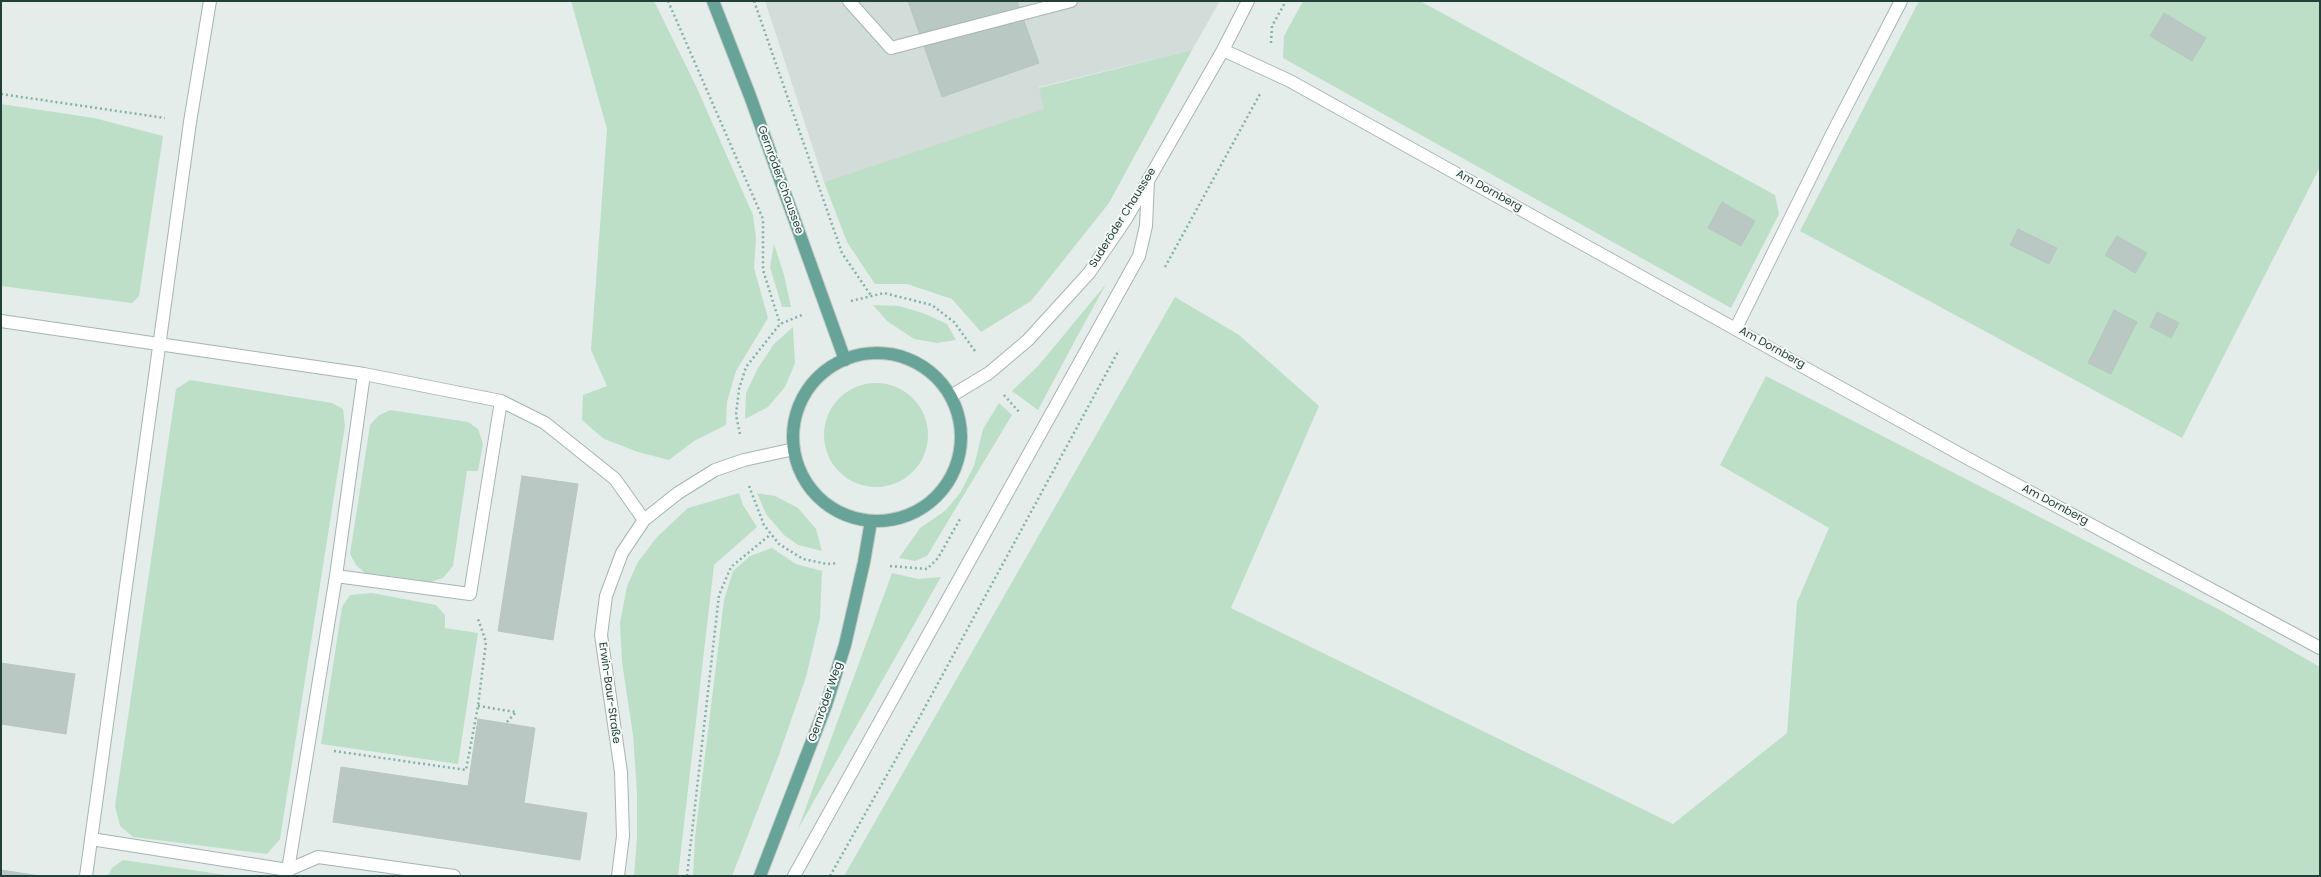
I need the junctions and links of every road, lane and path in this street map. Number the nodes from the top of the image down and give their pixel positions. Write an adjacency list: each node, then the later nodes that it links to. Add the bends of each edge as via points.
1 (210, 1): 13 (street)
2 (668, 1): 20 (path, via 763,219 763,270)
3 (713, 1): 25 (main road, Gernröder Chaussee, via 750,96)
4 (754, 1): 16 (path, via 842,253)
5 (849, 1): 6 (street, via 891,48)
6 (1071, 1)
7 (1248, 1): 10 (street, Suderöder Chaussee)
8 (1286, 1): 11 (path, via 1272,26)
9 (1901, 1): 21 (street)
10 (1223, 50): 11 (street, Am Dornberg); 14 (street, Suderöder Chaussee)
11 (1268, 72): 15 (path, via 1263,89); 21 (street, Am Dornberg, via 1297,85)
12 (1, 94): 13 (path)
13 (190, 122): 22 (street)
14 (1148, 180): 27 (street, Suderöder Chaussee, via 1126,219 1089,273 1028,340 989,373); 33 (street, via 1146,226 1139,256)
15 (1163, 270)
16 (872, 296): 17 (path); 24 (path, via 884,293 932,305 954,322)
17 (865, 297)
18 (793, 318): 20 (path)
19 (1, 320): 22 (street)
20 (780, 324): 32 (path, via 746,368 739,389 736,416)
21 (1736, 328): 44 (street, Am Dornberg, via 1967,458)
22 (159, 345): 26 (street); 48 (street)
23 (1121, 346): 34 (path)
24 (974, 349)
25 (844, 360): 27 (main road, via 882,354 909,360 933,375); 35 (main road, via 819,377 802,401 795,420)
26 (364, 374): 29 (street); 42 (street)
27 (951, 396): 39 (main road, via 959,417 961,438 959,459 951,478 938,496 921,509 892,520)
28 (1005, 398): 30 (path)
29 (501, 401): 38 (street, via 545,423 615,479); 43 (street)
30 (1020, 413): 31 (path); 33 (path)
31 (1016, 420)
32 (739, 429)
33 (1043, 429): 34 (path); 55 (street)
34 (1068, 444): 56 (path)
35 (794, 449): 38 (street, Erwin-Baur-Straße, via 744,460 716,470 678,493); 39 (main road, via 804,478 824,502 841,513)
36 (750, 490): 40 (path, via 764,525)
37 (964, 514): 41 (path, via 938,558 927,569)
38 (644, 520): 52 (street, Erwin-Baur-Straße, via 622,552 606,596 601,635 621,772 623,836)
39 (871, 521): 41 (main road, Gernröder Weg)
40 (771, 534): 41 (path, via 779,544 803,559 827,564); 53 (path, via 731,567 718,595)
41 (864, 562): 54 (main road, Gernröder Weg, via 852,620 826,705)
42 (336, 576): 43 (street); 47 (street)
43 (470, 594): 45 (path, via 486,642)
44 (2320, 648)
45 (478, 706): 46 (path, via 516,712); 47 (path, via 466,770)
46 (506, 723)
47 (306, 747): 49 (street)
48 (91, 839): 49 (street); 50 (street)
49 (287, 873): 51 (street, via 318,857)
50 (86, 876)
51 (454, 876)
52 (618, 876)
53 (687, 876)
54 (760, 876)
55 (794, 876)
56 (830, 876)

